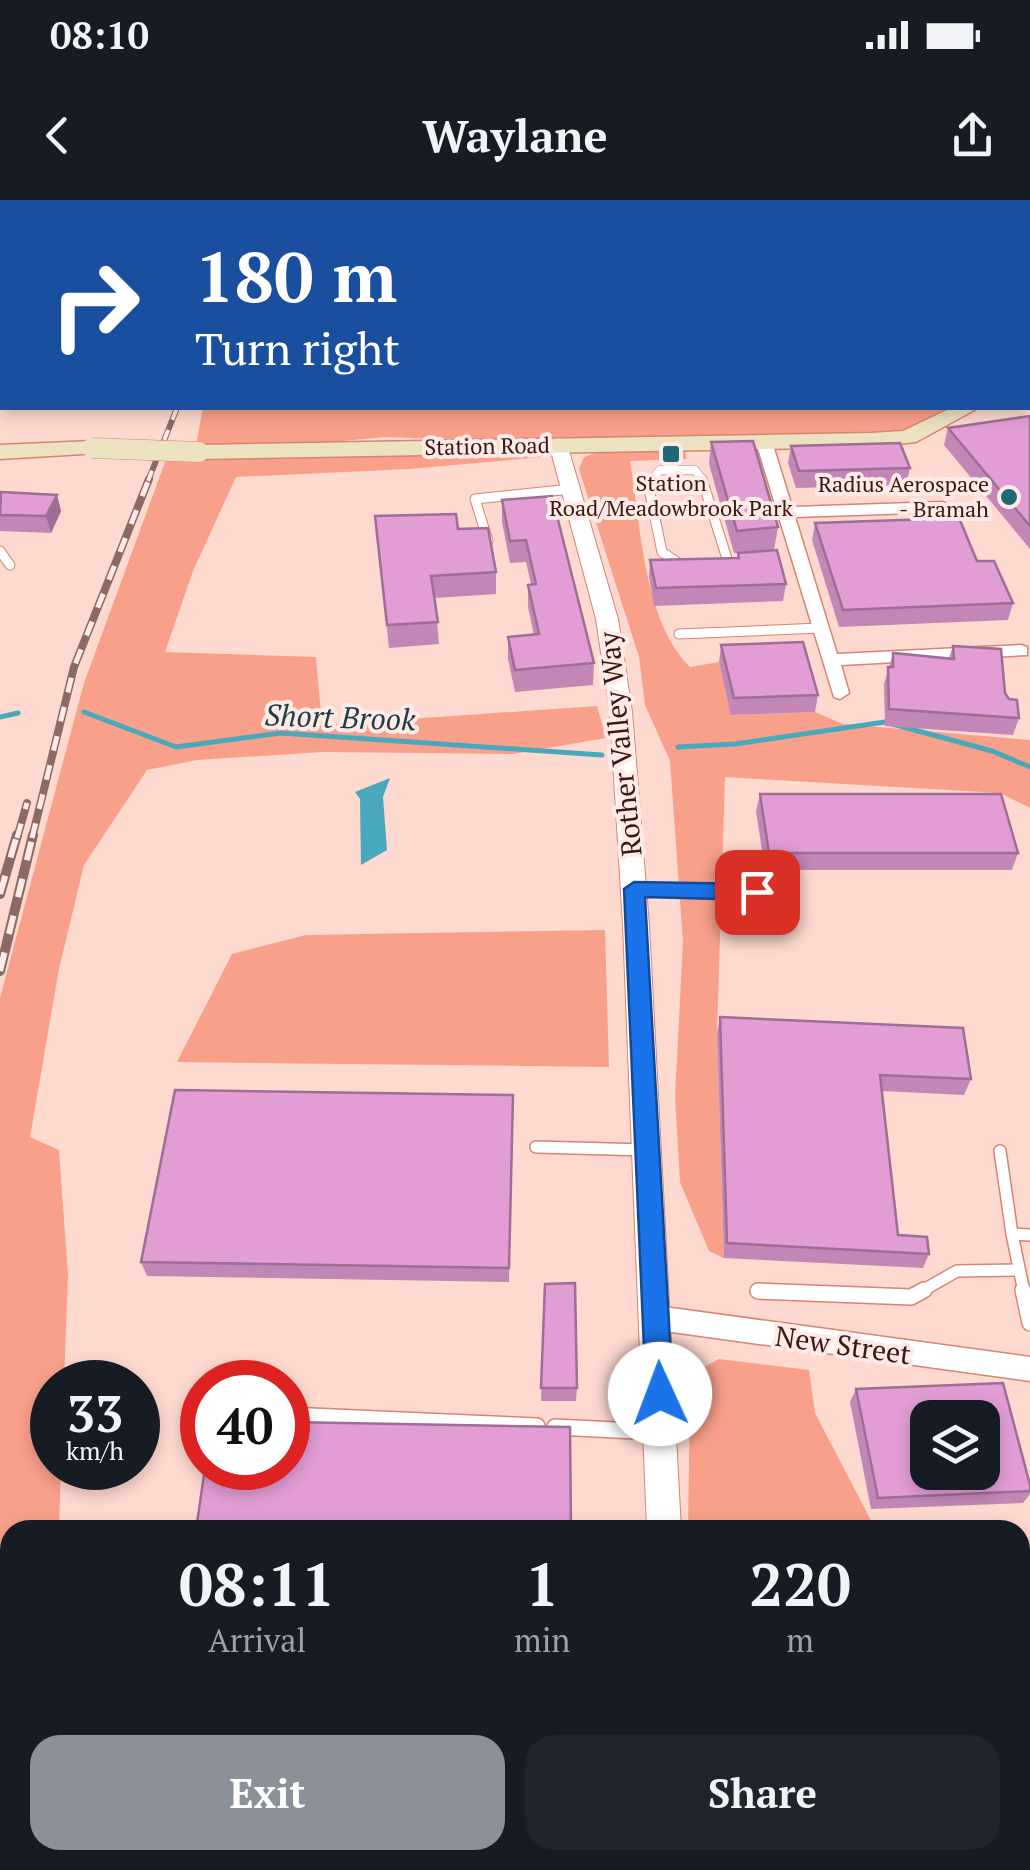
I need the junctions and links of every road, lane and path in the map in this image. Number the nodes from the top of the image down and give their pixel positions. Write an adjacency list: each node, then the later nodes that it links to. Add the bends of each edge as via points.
1 (963, 410): 2 (main road, Station Road, via 908,437)
2 (764, 442): 3 (main road, Station Road); 7 (street)
3 (558, 444): 4 (main road, Station Road, bridge); 5 (street, Rother Valley Way)
4 (0, 452)
5 (572, 489): 8 (lane, via 475,499); 20 (street, Rother Valley Way, via 616,666)
6 (943, 507): 7 (street)
7 (785, 512): 15 (street, via 792,558)
8 (488, 542)
9 (0, 551): 14 (lane)
10 (742, 561): 12 (lane)
11 (711, 562): 12 (lane)
12 (728, 562): 13 (lane, via 702,478 695,470 660,470 648,484 662,552 676,564)
13 (693, 564)
14 (10, 565)
15 (820, 628): 16 (lane); 18 (street)
16 (679, 634)
17 (1021, 651): 18 (street)
18 (830, 660): 19 (street)
19 (840, 694)
20 (634, 889): 21 (lane); 23 (street, Rother Valley Way)
21 (757, 892)
22 (536, 1147): 23 (lane)
23 (646, 1150): 29 (street, Rother Valley Way)
24 (1000, 1151): 25 (lane)
25 (1012, 1234): 26 (lane); 27 (lane)
26 (1030, 1235)
27 (1019, 1270): 28 (lane, via 957,1272 911,1296); 30 (lane)
28 (758, 1291)
29 (657, 1318): 31 (street, New Street); 33 (street, Rother Valley Way)
30 (1030, 1323)
31 (1030, 1369)
32 (310, 1416): 33 (lane)
33 (661, 1432): 34 (street, Rother Valley Way)
34 (664, 1520)

